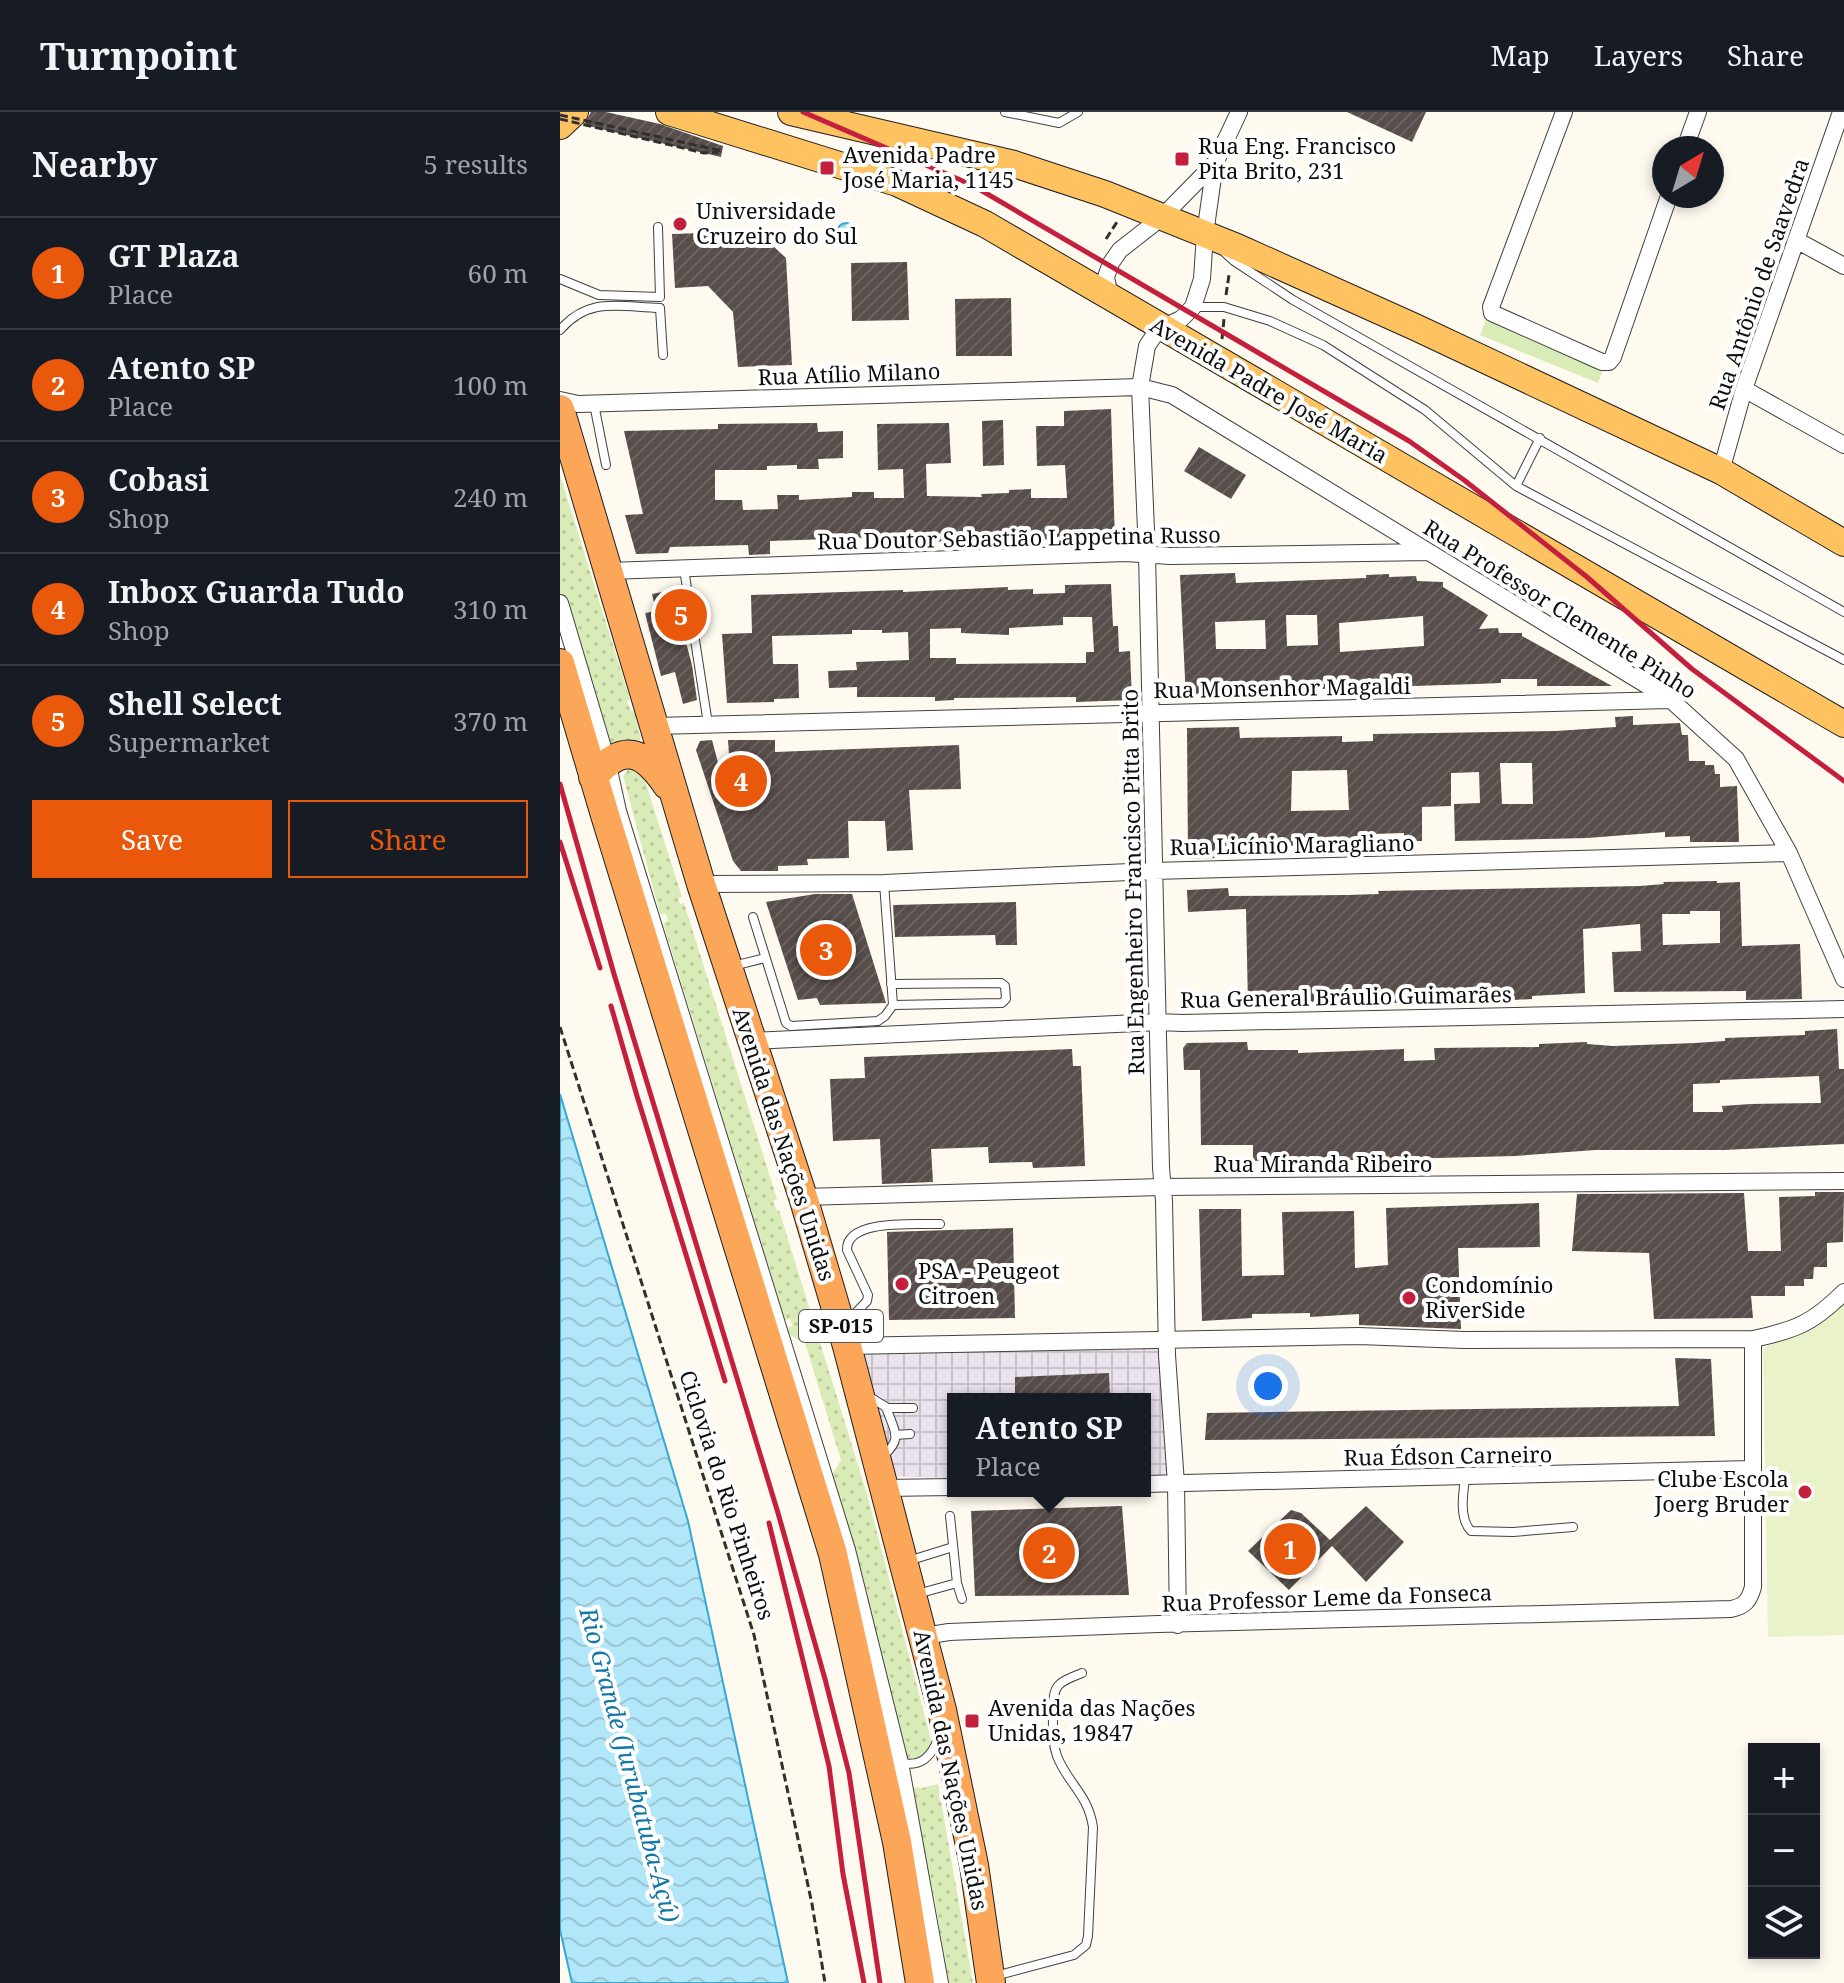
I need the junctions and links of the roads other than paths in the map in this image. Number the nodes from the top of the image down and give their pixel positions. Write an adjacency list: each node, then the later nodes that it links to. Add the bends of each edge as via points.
1 (575, 112): 10 (main road)
2 (669, 112): 14 (main road, Avenida Padre José Maria)
3 (791, 112): 12 (main road)
4 (1005, 112): 5 (lane, via 1059,123)
5 (1078, 112)
6 (1239, 112): 13 (street)
7 (1564, 112): 15 (street, via 1492,313 1609,362)
8 (1698, 112): 11 (street)
9 (1841, 112): 19 (street, Rua Antônio de Saavedra)
10 (560, 126)
11 (1689, 136)
12 (910, 138): 14 (main road, via 890,156); 16 (main road, via 1014,164)
13 (1215, 163): 16 (street); 18 (street)
14 (897, 183): 23 (main road, Avenida Padre José Maria, via 985,224)
15 (1665, 208)
16 (1161, 218): 18 (main road); 23 (street, via 1111,263 1106,277)
17 (658, 227): 22 (lane)
18 (1205, 234): 24 (street, via 1202,279); 34 (lane, via 1234,261 1293,300); 37 (main road)
19 (1796, 240): 20 (street); 30 (street, Rua Antônio de Saavedra)
20 (1844, 266)
21 (560, 279): 22 (lane, via 599,295)
22 (660, 297): 25 (lane)
23 (1110, 297): 26 (main road, Avenida Padre José Maria)
24 (1193, 307): 26 (street, Rua Engenheiro Francisco Pitta Brito); 38 (lane, via 1224,307 1323,345 1425,410)
25 (660, 308): 27 (lane, via 596,306 575,315); 28 (lane)
26 (1162, 328): 29 (street, Rua Engenheiro Francisco Pitta Brito, via 1147,346); 51 (main road, Avenida Padre José Maria)
27 (560, 330)
28 (663, 355)
29 (1140, 387): 32 (street, Rua Atílio Milano); 40 (street, Rua Professor Clemente Pinho, via 1172,395); 41 (street, Rua Engenheiro Francisco Pitta Brito)
30 (1744, 389): 35 (street); 37 (street, Rua Antônio de Saavedra)
31 (560, 400): 32 (street, Rua Atílio Milano)
32 (594, 404): 36 (lane)
33 (560, 409): 43 (highway, Avenida das Nações Unidas / SP-015)
34 (1540, 438): 38 (lane); 45 (lane)
35 (1844, 445)
36 (606, 465)
37 (1721, 471): 39 (main road)
38 (1516, 486): 46 (lane)
39 (1844, 543)
40 (1431, 552): 41 (street, Rua Doutor Sebastião Lappetina Russo); 48 (street, Rua Professor Clemente Pinho)
41 (1147, 554): 42 (street, Rua Doutor Sebastião Lappetina Russo); 49 (street, Rua Engenheiro Francisco Pitta Brito)
42 (684, 569): 43 (street, Rua Doutor Sebastião Lappetina Russo); 50 (lane)
43 (609, 571): 52 (highway, Avenida das Nações Unidas / SP-015)
44 (560, 603): 53 (street)
45 (1844, 612)
46 (1844, 660)
47 (560, 663): 53 (highway, SP-015)
48 (1671, 700): 49 (street, Rua Monsenhor Magaldi); 55 (street, Rua Professor Clemente Pinho, via 1736,759)
49 (1151, 713): 50 (street, Rua Monsenhor Magaldi); 56 (street, Rua Engenheiro Francisco Pitta Brito)
50 (708, 724): 52 (street, Rua Monsenhor Magaldi)
51 (1844, 724)
52 (655, 726): 54 (highway, Avenida das Nações Unidas / SP-015)
53 (600, 769): 54 (highway, via 621,755 638,756 654,766); 99 (street, via 618,811 847,1550); 101 (highway, SP-015, via 833,1554 895,1828)
54 (674, 797): 58 (highway, Avenida das Nações Unidas / SP-015)
55 (1789, 853): 56 (street, Rua Licínio Maragliano); 62 (street, Rua Professor Clemente Pinho)
56 (1153, 871): 57 (street, Rua Licínio Maragliano); 66 (street, Rua Engenheiro Francisco Pitta Brito)
57 (884, 883): 58 (street, Rua Licínio Maragliano); 63 (lane)
58 (701, 884): 61 (highway, Avenida das Nações Unidas / SP-015)
59 (753, 917): 60 (lane)
60 (765, 958): 61 (lane); 64 (lane, via 782,1017 791,1026 878,1021)
61 (728, 967): 67 (highway, Avenida das Nações Unidas / SP-015)
62 (1844, 979)
63 (891, 984): 64 (lane); 64 (lane, via 1005,986 1002,1003)
64 (893, 1005)
65 (1844, 1009): 66 (street, Rua General Bráulio Guimarães)
66 (1159, 1022): 67 (street, Rua General Bráulio Guimarães); 69 (street, Rua Engenheiro Francisco Pitta Brito)
67 (752, 1041): 70 (highway, Avenida das Nações Unidas / SP-015)
68 (1844, 1181): 69 (street, Rua Miranda Ribeiro)
69 (1162, 1187): 70 (street, Rua Miranda Ribeiro); 76 (street, Rua Engenheiro Francisco Pitta Brito)
70 (803, 1197): 72 (highway, Avenida das Nações Unidas / SP-015)
71 (940, 1224): 72 (lane, via 867,1228)
72 (834, 1252): 74 (highway, Avenida das Nações Unidas / SP-015)
73 (1844, 1292): 75 (street, via 1819,1316)
74 (844, 1337): 76 (street); 77 (highway, Avenida das Nações Unidas / SP-015)
75 (1753, 1339): 76 (street, via 1359,1336); 82 (street)
76 (1167, 1342): 86 (street, Rua Engenheiro Francisco Pitta Brito)
77 (859, 1391): 78 (lane); 83 (highway, Avenida das Nações Unidas / SP-015)
78 (886, 1408): 79 (lane); 81 (lane)
79 (913, 1408)
80 (910, 1434): 81 (lane)
81 (895, 1435): 83 (lane)
82 (1751, 1469): 84 (street, Rua Édson Carneiro); 95 (street, Rua Professor Leme da Fonseca, via 1753,1587 1743,1606)
83 (880, 1475): 87 (street); 91 (highway, Avenida das Nações Unidas / SP-015)
84 (1465, 1478): 86 (street, Rua Édson Carneiro); 89 (lane, via 1465,1523 1471,1531)
85 (1151, 1484): 86 (street, Rua Édson Carneiro)
86 (1176, 1484): 95 (street, Rua Engenheiro Francisco Pitta Brito)
87 (947, 1486)
88 (950, 1516): 90 (lane)
89 (1573, 1527)
90 (953, 1547): 91 (lane); 92 (lane)
91 (904, 1562): 93 (highway, Avenida das Nações Unidas / SP-015)
92 (957, 1583): 93 (lane); 94 (lane)
93 (913, 1596): 96 (highway, Avenida das Nações Unidas / SP-015)
94 (962, 1599)
95 (1178, 1625): 96 (street, Rua Professor Leme da Fonseca)
96 (924, 1636): 98 (highway, Avenida das Nações Unidas / SP-015)
97 (1082, 1673): 100 (lane, via 1062,1681 1053,1693 1053,1741 1091,1814 1086,1945 1074,1955)
98 (942, 1710): 99 (lane, via 932,1753 922,1762); 100 (highway, Avenida das Nações Unidas / SP-015)
99 (900, 1763): 102 (street)
100 (991, 1980)
101 (920, 1983)
102 (940, 1983)

